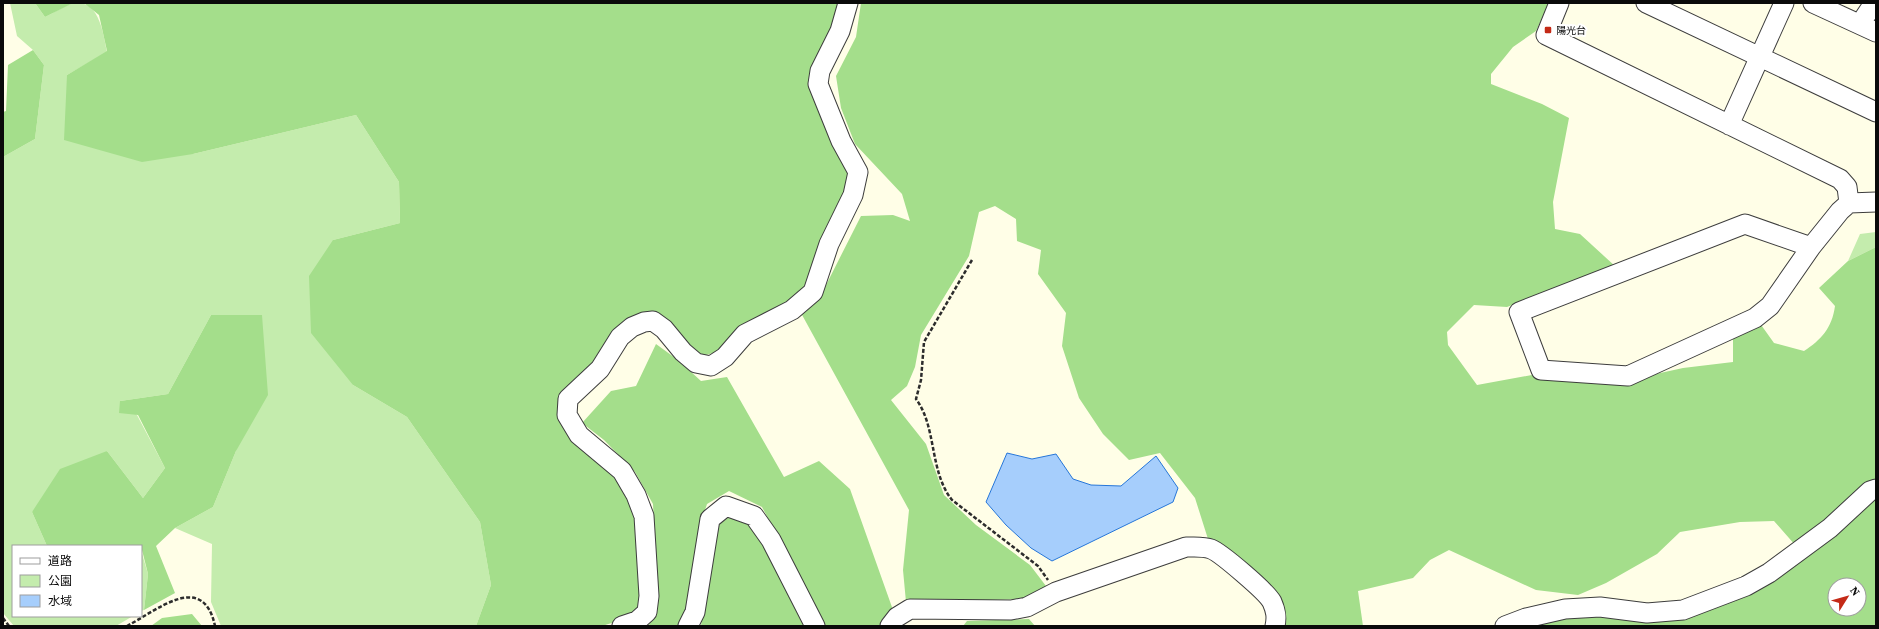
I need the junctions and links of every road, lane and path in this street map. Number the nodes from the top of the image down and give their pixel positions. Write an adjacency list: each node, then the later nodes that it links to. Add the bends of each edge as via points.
1 (848, 3): 23 (street, via 840,30 820,70 818,84 841,141 858,172 853,195 829,244 813,292 792,310 745,334 725,357 711,366 696,363 653,321 632,327 620,337 600,369 568,399 567,415 578,435 622,471 636,495 644,516 649,596 647,612 637,621)
2 (1559, 3): 10 (street, via 1546,35)
3 (1646, 3): 8 (street)
4 (1784, 3): 8 (street)
5 (1813, 3): 7 (street)
6 (1874, 3): 7 (street)
7 (1868, 28)
8 (1760, 57): 9 (street); 10 (street)
9 (1876, 112)
10 (1729, 125): 12 (street, via 1840,179 1847,187)
11 (1876, 202): 12 (street)
12 (1849, 203): 13 (street)
13 (1811, 247): 13 (street, via 1745,224 1519,312 1541,370 1628,376 1755,318 1770,306)
14 (972, 260): 16 (path, via 924,342 921,380 916,399 924,410 944,489 952,500 1038,566)
15 (1876, 489): 28 (street, via 1870,491 1830,528 1770,573 1746,586 1683,610 1647,613 1600,608 1565,608)
16 (1056, 592): 26 (street, via 1027,607 1011,610 910,609 897,617); 27 (street, via 1186,547 1200,547 1212,550 1255,584 1271,601 1277,616)
17 (142, 617): 21 (path)
18 (142, 617): 22 (path, via 183,597 195,597 204,603 212,614)
19 (3, 618): 20 (path)
20 (8, 626)
21 (127, 626)
22 (215, 626)
23 (622, 626)
24 (688, 626): 25 (street, via 695,612 710,519 726,506 754,516 771,540)
25 (815, 626)
26 (890, 626)
27 (1275, 626)
28 (1505, 626)

